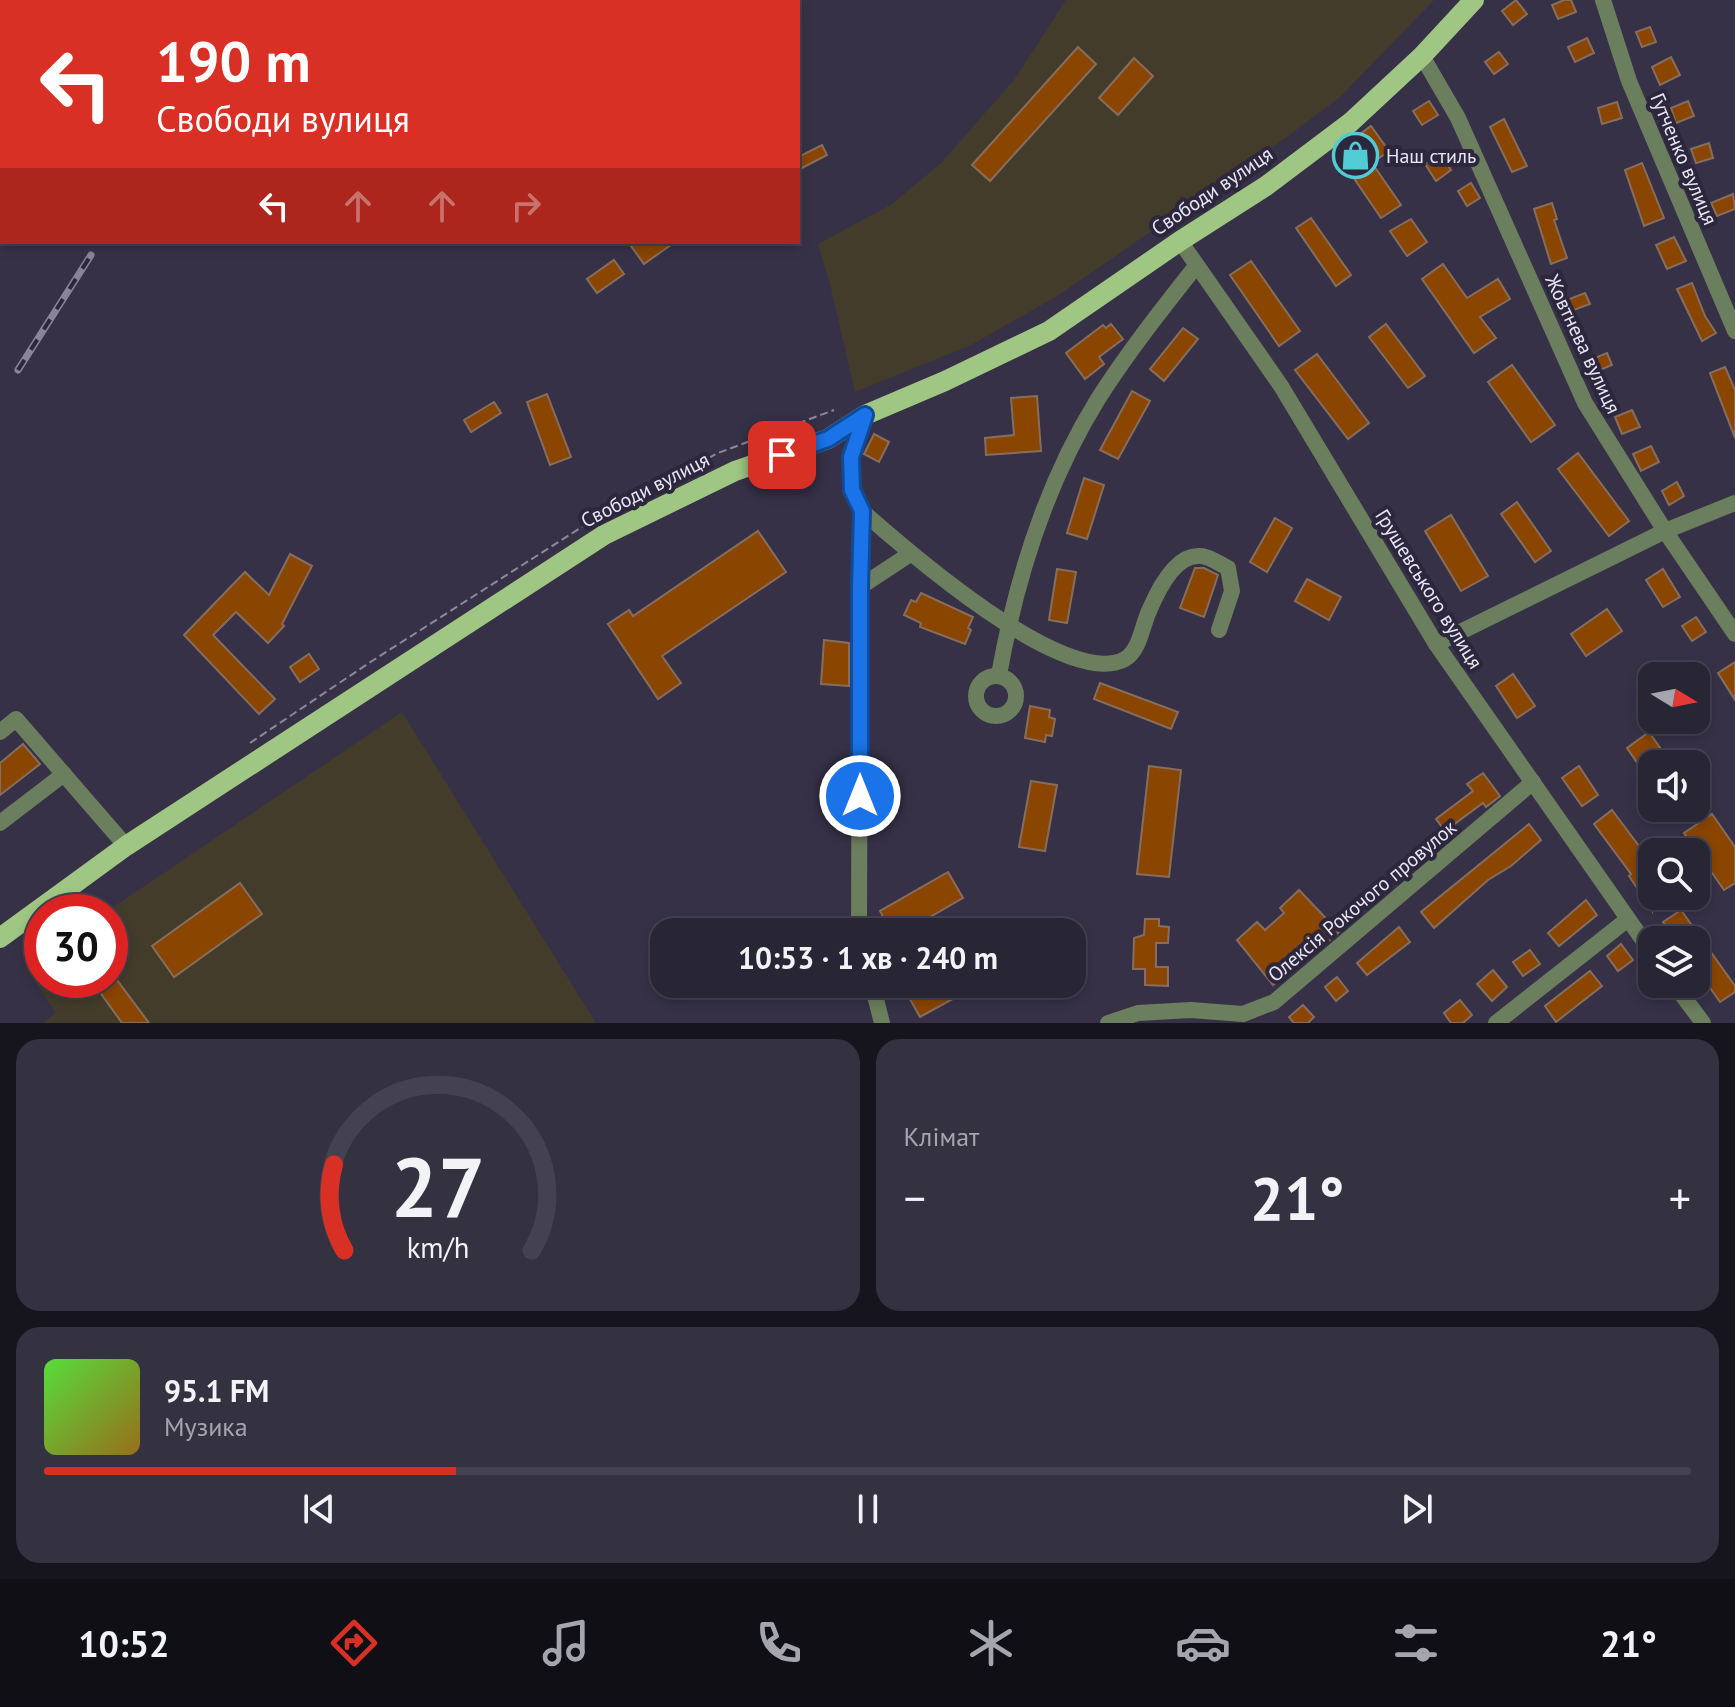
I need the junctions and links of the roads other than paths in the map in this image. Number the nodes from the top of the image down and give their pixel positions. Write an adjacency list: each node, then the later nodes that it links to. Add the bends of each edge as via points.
1 (1474, 0): 3 (main road, Свободи вулиця)
2 (1603, 0): 6 (street, Гутченко вулиця, via 1629,81)
3 (1422, 56): 4 (main road, Свободи вулиця, via 1351,122); 10 (street, Жовтнева вулиця, via 1458,118 1585,403)
4 (1180, 241): 5 (street, Грушевського вулиця); 7 (main road, Свободи вулиця, via 1049,331)
5 (1196, 266): 13 (street, via 1130,352 1063,465 1022,571); 16 (street, Грушевського вулиця, via 1281,386)
6 (1735, 331)
7 (865, 415): 9 (street, via 851,457 852,490); 22 (main road, Свободи вулиця, via 828,439 735,471 604,535)
8 (1735, 503): 10 (street)
9 (862, 511): 11 (street); 12 (street)
10 (1665, 531): 15 (street, Жовтнева вулиця); 16 (street)
11 (910, 554): 12 (street); 13 (street)
12 (860, 587): 23 (street)
13 (1008, 625): 14 (street, via 1090,664 1125,659 1135,649 1149,610 1173,570 1201,555 1228,568 1232,591); 17 (street)
14 (1219, 630)
15 (1735, 634)
16 (1436, 644): 20 (street, Грушевського вулиця)
17 (999, 675)
18 (0, 732): 19 (street, via 16,719)
19 (64, 774): 21 (street); 22 (street)
20 (1533, 782): 24 (street, Грушевського вулиця); 30 (street, Олексія Рокочого провулок, via 1274,1002 1243,1014 1138,1013)
21 (0, 823)
22 (126, 846): 26 (main road, Свободи вулиця)
23 (859, 918)
24 (1628, 919): 25 (street, Грушевського вулиця); 31 (street)
25 (1638, 933)
26 (0, 938)
27 (876, 998): 29 (street)
28 (1684, 998): 32 (street)
29 (882, 1023)
30 (1108, 1023)
31 (1496, 1023)
32 (1703, 1023)

